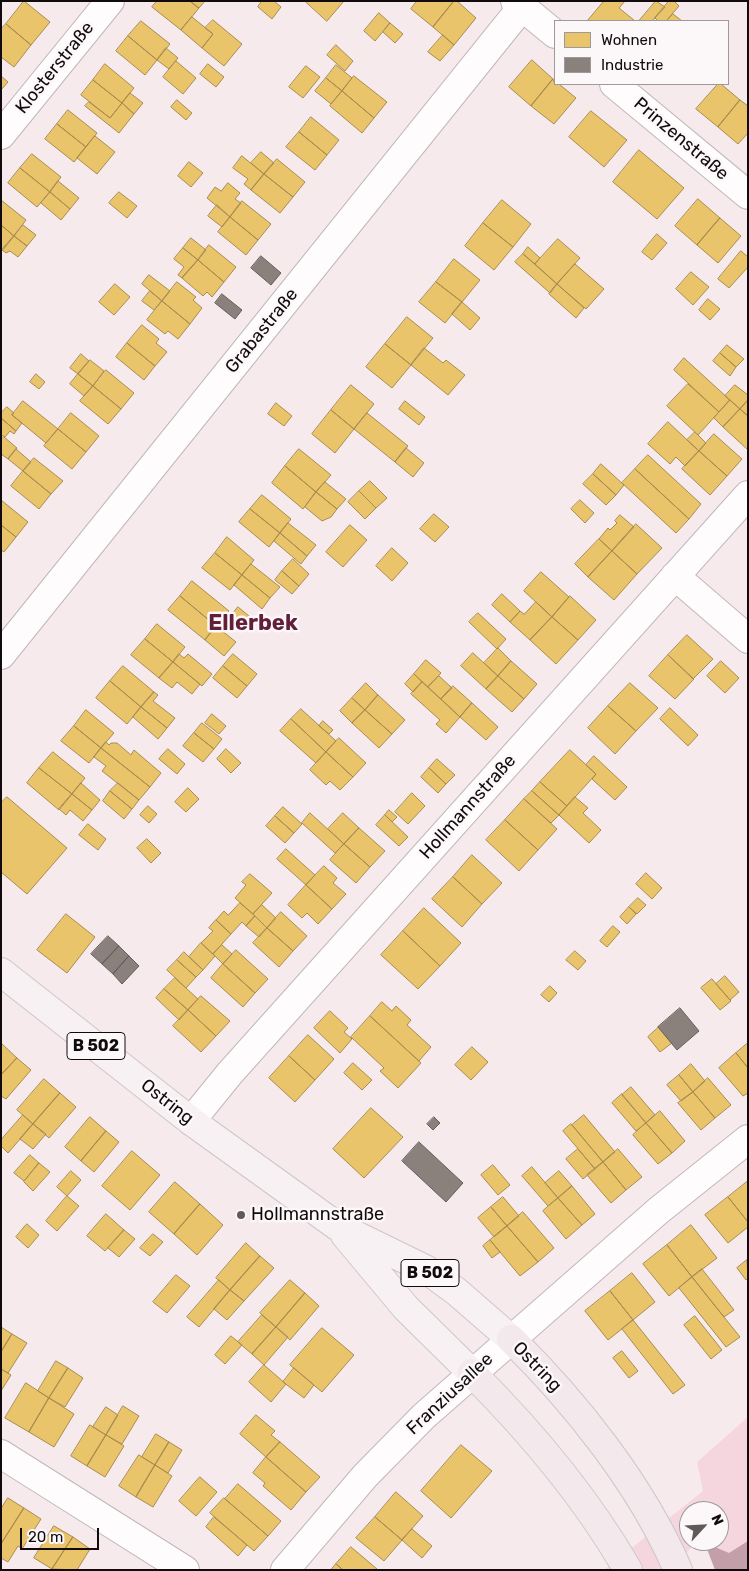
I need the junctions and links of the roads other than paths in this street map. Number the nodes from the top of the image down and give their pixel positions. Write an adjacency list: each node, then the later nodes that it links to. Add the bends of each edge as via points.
1 (110, 1): 5 (street, Klosterstraße)
2 (519, 4): 3 (street); 10 (street, Grabastraße)
3 (554, 33)
4 (615, 85): 6 (street, Prinzenstraße)
5 (1, 135)
6 (748, 195)
7 (748, 495): 8 (street, Hollmannstraße)
8 (675, 576): 9 (street); 12 (street, Hollmannstraße, via 230,1073)
9 (748, 639)
10 (1, 654)
11 (1, 972): 12 (main road, Ostring / B 502)
12 (191, 1121): 14 (main road, Ostring / B 502)
13 (748, 1139): 15 (street, Franziusallee, via 658,1211)
14 (337, 1226): 15 (main road, Ostring / B 502, via 427,1270); 16 (main road, Ostring / B 502, via 406,1308)
15 (511, 1339): 16 (street, Franziusallee); 21 (highway, Ostring / B 502, via 584,1420 636,1493)
16 (472, 1373): 19 (street, Franziusallee, via 365,1476); 20 (highway, Ostring / B 502, via 525,1428 596,1520)
17 (1, 1454): 18 (street)
18 (185, 1570)
19 (285, 1570)
20 (628, 1570)
21 (678, 1570)

